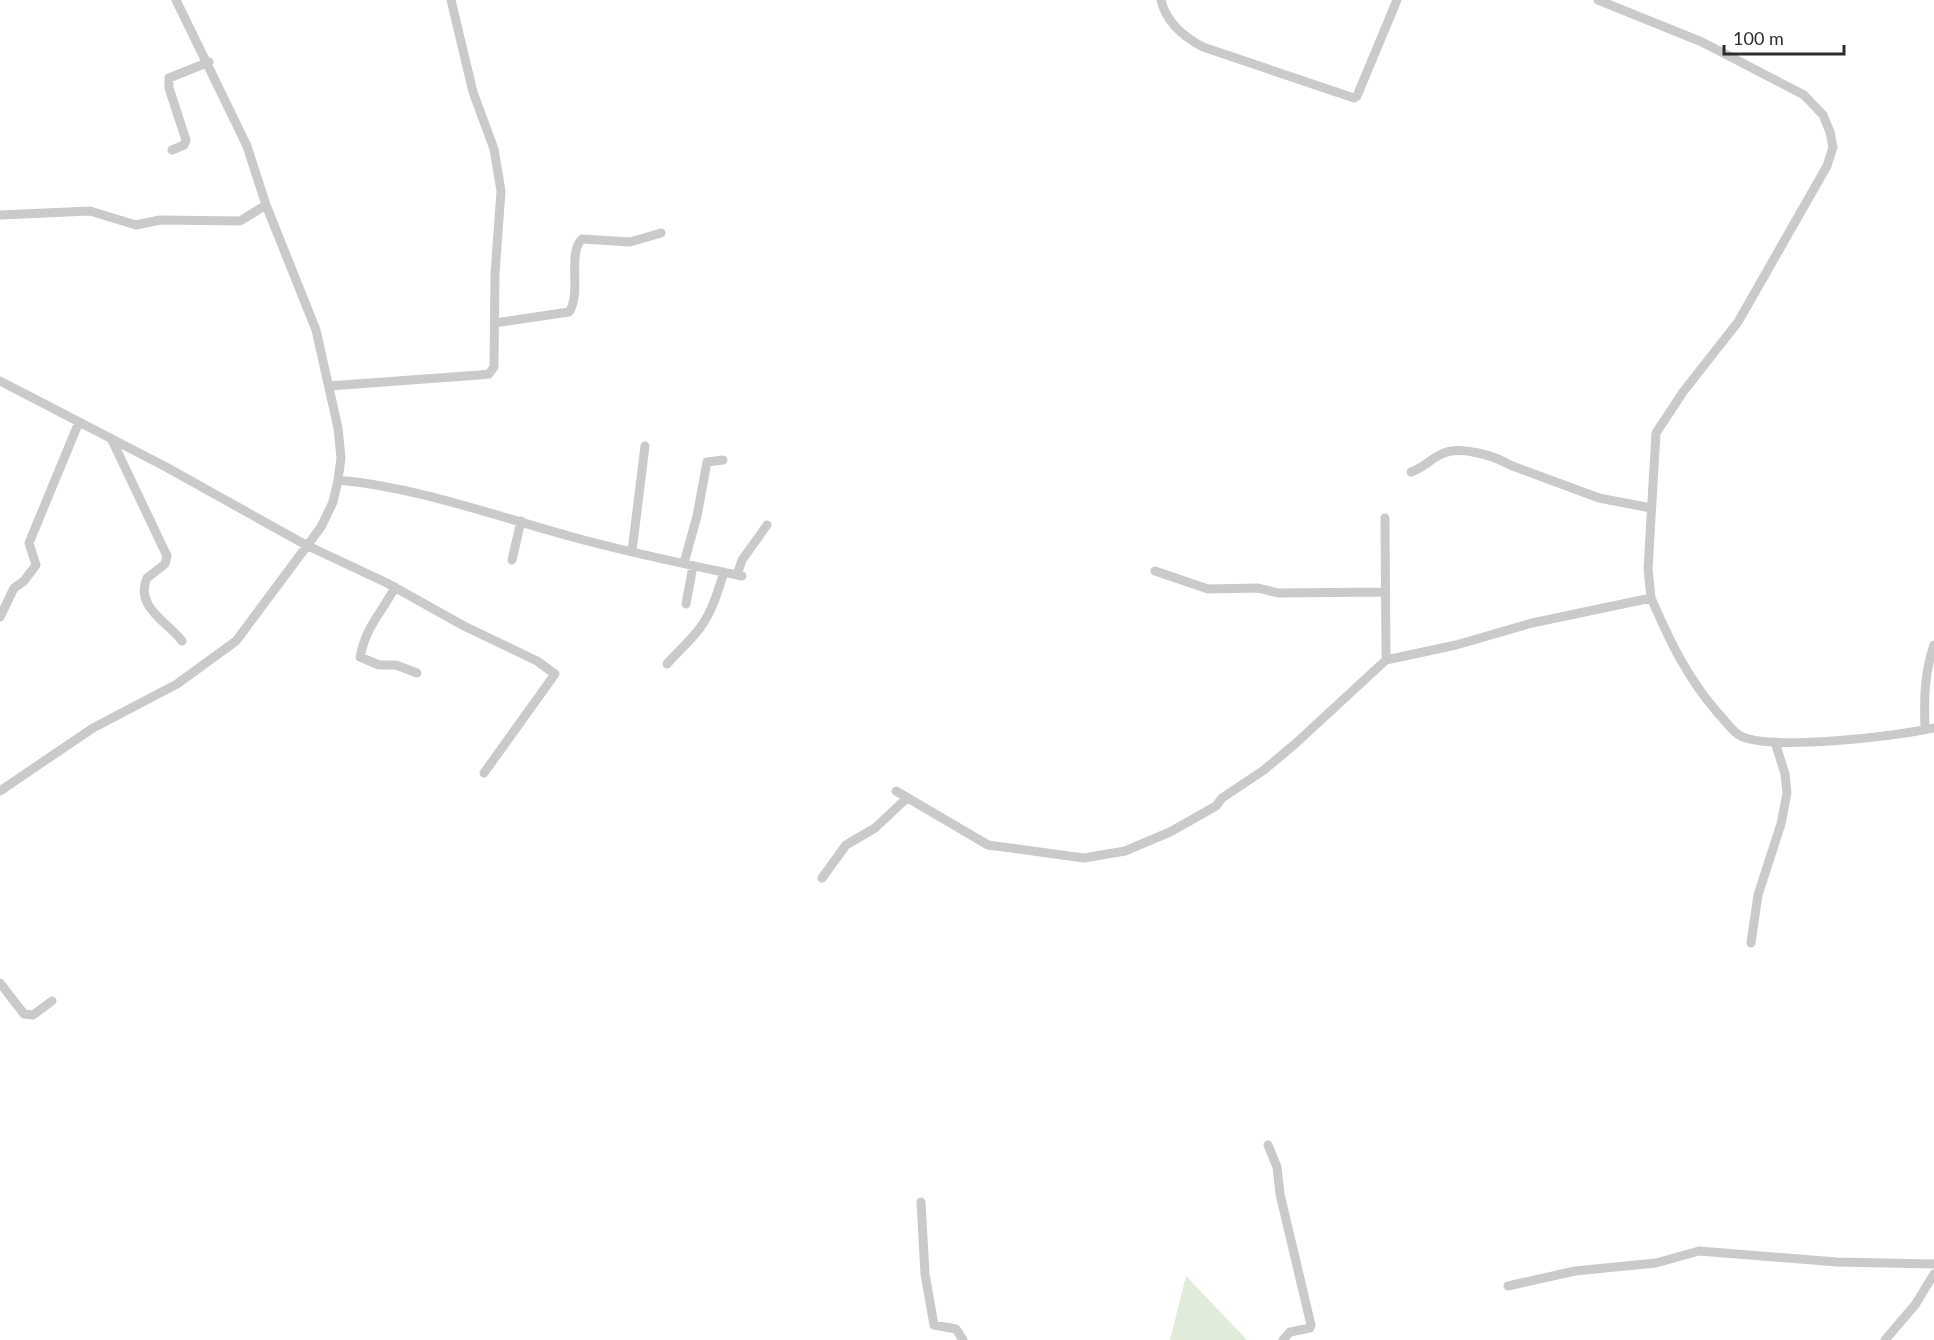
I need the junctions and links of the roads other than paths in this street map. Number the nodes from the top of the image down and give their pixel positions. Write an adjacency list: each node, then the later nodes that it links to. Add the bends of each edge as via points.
1 (451, 0): 11 (street, via 473,92 494,149 501,191)
2 (1161, 0): 3 (street, via 1175,26 1203,47 1354,98)
3 (1397, 0)
4 (1598, 0): 20 (street, via 1702,42 1804,95 1823,115 1833,147 1823,173 1738,322 1656,433)
5 (180, 2): 6 (street)
6 (209, 62): 7 (street, via 169,78 186,140 184,146); 8 (street, via 247,146)
7 (172, 150)
8 (267, 205): 9 (street, via 240,221 160,220 136,225 90,211); 13 (street, via 316,330)
9 (0, 215)
10 (661, 233): 11 (street, via 630,242 582,239 577,247 569,312)
11 (495, 323): 13 (street, via 494,367 489,374)
12 (0, 381): 14 (street)
13 (329, 387): 19 (street, via 338,428)
14 (79, 423): 15 (street); 34 (street, via 29,543 36,565 14,588)
15 (111, 438): 24 (street); 35 (street, via 167,555 165,564 144,583 147,600 159,621)
16 (645, 446): 25 (street)
17 (723, 460): 27 (street, via 707,462)
18 (1411, 472): 20 (street, via 1423,469 1444,453 1460,452 1498,458 1599,498)
19 (338, 480): 22 (street, via 369,483); 24 (street, via 321,527)
20 (1651, 508): 32 (street)
21 (1385, 519): 31 (street)
22 (521, 521): 25 (street); 26 (street)
23 (767, 525): 29 (street, via 742,560 740,576)
24 (306, 545): 30 (street); 43 (street, via 236,641 177,684 93,728)
25 (632, 551): 27 (street)
26 (512, 560)
27 (689, 564): 29 (street); 33 (street)
28 (1155, 571): 31 (street, via 1208,589)
29 (724, 572): 38 (street, via 701,628)
30 (395, 587): 39 (street, via 369,626 360,657); 42 (street, via 555,674)
31 (1385, 592): 37 (street)
32 (1651, 598): 37 (street); 41 (street, via 1694,684 1728,724 1740,735)
33 (686, 604)
34 (0, 617)
35 (182, 640)
36 (1934, 645): 40 (street, via 1927,664 1924,696)
37 (1386, 660): 45 (street, via 1295,744 1216,806 1125,851 1084,858 988,845)
38 (667, 664)
39 (417, 673)
40 (1930, 729): 41 (street, via 1839,741)
41 (1775, 742): 47 (street, via 1785,774 1786,800 1758,895)
42 (484, 773)
43 (0, 791)
44 (896, 791): 45 (street)
45 (907, 798): 46 (street, via 875,828 846,845)
46 (822, 878)
47 (1751, 943)
48 (0, 982): 49 (street, via 24,1014 33,1015)
49 (52, 1001)
50 (1268, 1145): 56 (street, via 1277,1167 1311,1325 1290,1332)
51 (921, 1202): 55 (street, via 925,1274 934,1325 956,1329)
52 (1934, 1264): 54 (street, via 1837,1262 1699,1251 1656,1263 1575,1272)
53 (1934, 1274): 57 (street, via 1915,1305)
54 (1508, 1286)
55 (963, 1340)
56 (1283, 1340)
57 (1885, 1340)

